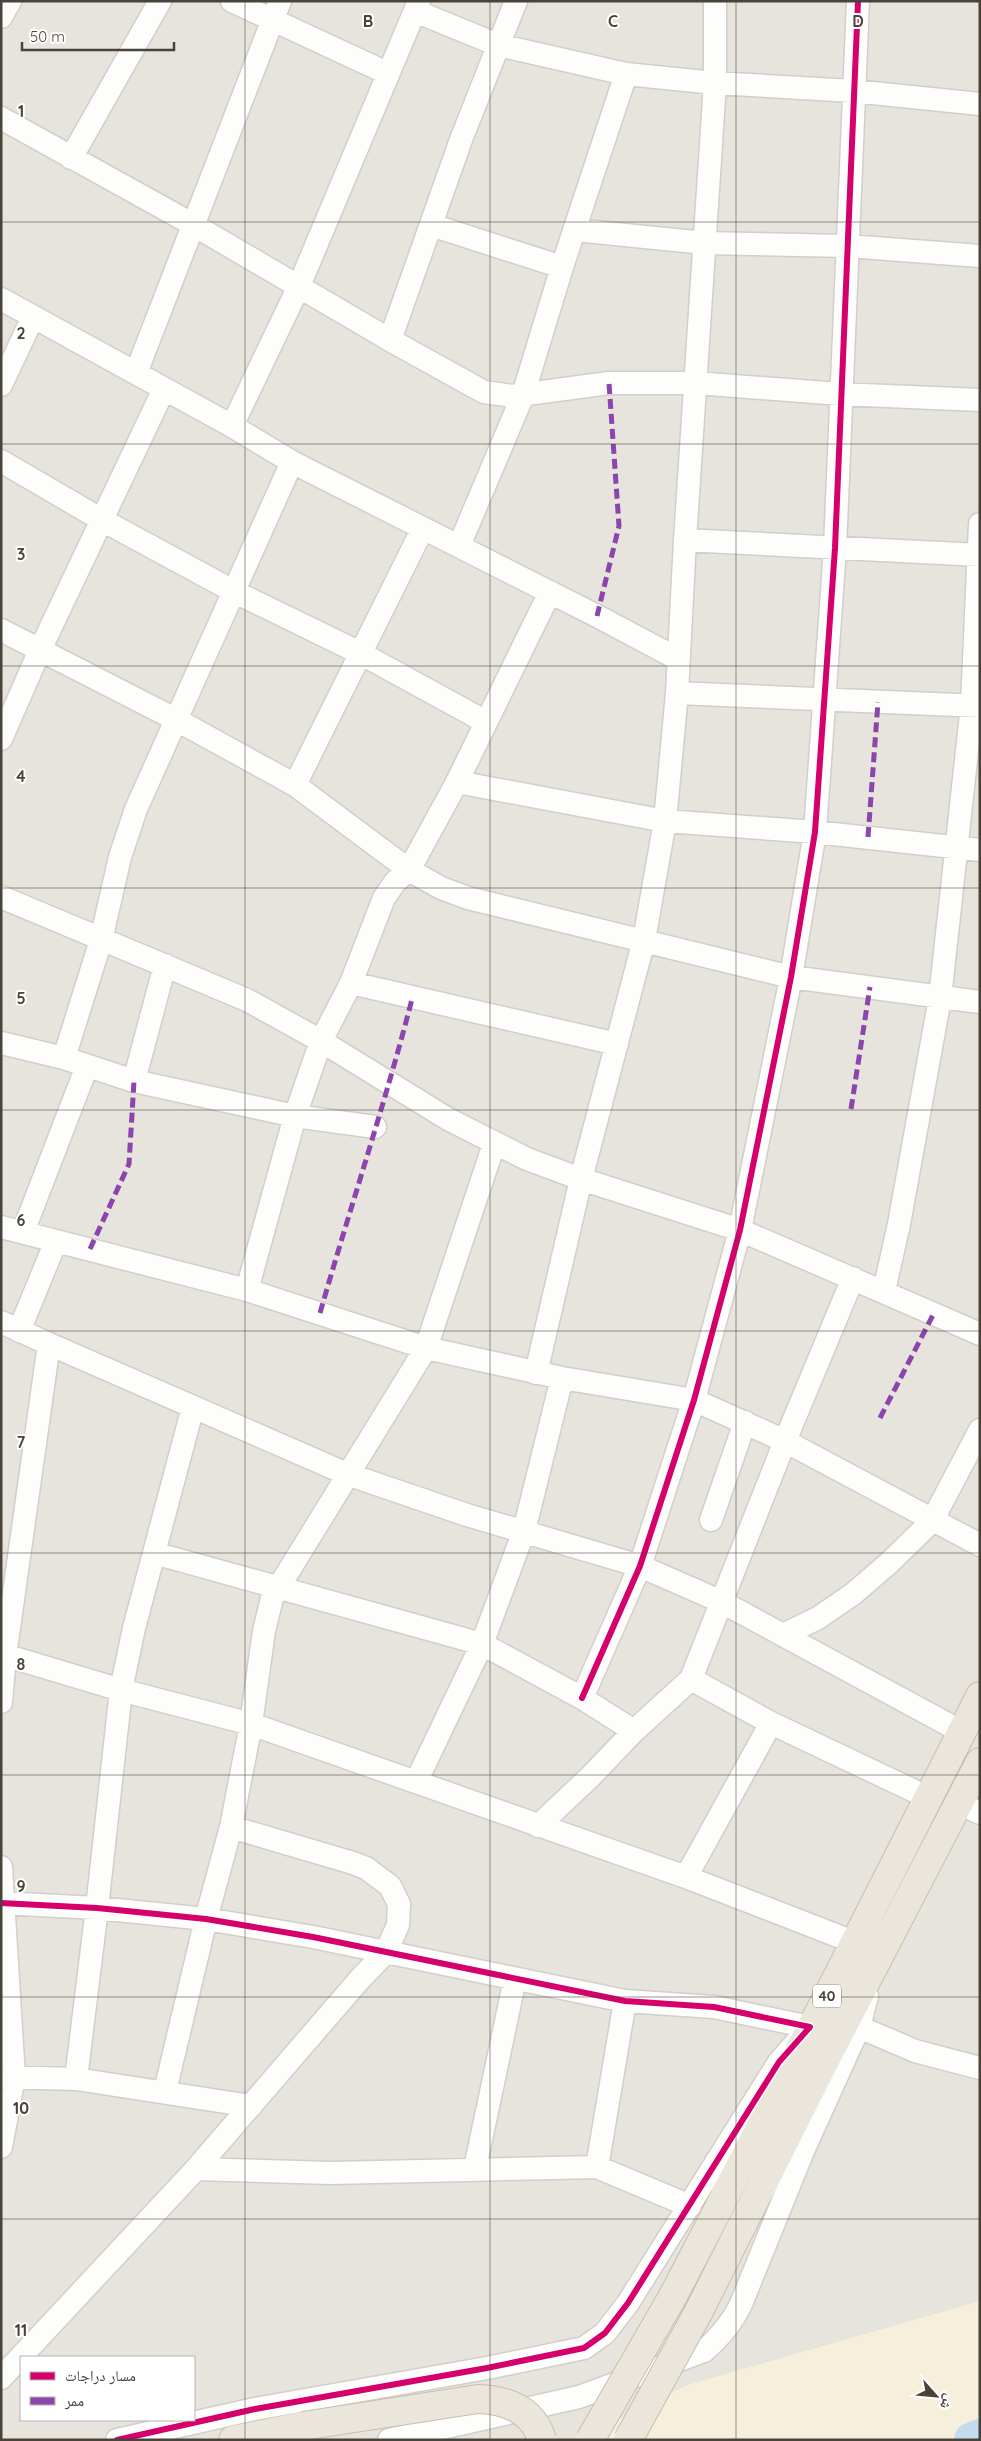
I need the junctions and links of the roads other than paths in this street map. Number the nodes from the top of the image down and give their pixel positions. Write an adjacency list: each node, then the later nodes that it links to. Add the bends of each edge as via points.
1 (10, 1): 9 (street)
2 (160, 1): 17 (street)
3 (232, 1): 8 (street)
4 (516, 1): 10 (street)
5 (714, 1): 13 (street)
6 (858, 1): 14 (street)
7 (417, 6): 10 (street); 11 (street)
8 (276, 11): 11 (street); 18 (street)
9 (1, 17)
10 (498, 45): 12 (street); 19 (street)
11 (387, 73): 25 (street)
12 (626, 74): 13 (street); 20 (street)
13 (715, 83): 14 (street); 21 (street)
14 (853, 91): 15 (street); 22 (street)
15 (980, 104)
16 (1, 118): 17 (street)
17 (71, 158): 18 (street)
18 (192, 224): 25 (street); 29 (street)
19 (431, 225): 24 (street); 28 (street)
20 (575, 230): 21 (street); 24 (street)
21 (705, 243): 22 (street); 30 (street)
22 (848, 246): 23 (street); 33 (street)
23 (980, 256)
24 (562, 266): 34 (street)
25 (300, 286): 28 (street); 36 (street)
26 (1, 299): 27 (street)
27 (33, 317): 29 (street); 31 (street)
28 (390, 340): 34 (street, via 484,392 500,396)
29 (136, 373): 32 (street)
30 (695, 383): 33 (street); 34 (street, via 609,383); 42 (street)
31 (1, 385)
32 (164, 389): 36 (street); 39 (street)
33 (840, 394): 35 (street); 44 (street)
34 (523, 395): 43 (street)
35 (980, 400)
36 (232, 426): 38 (street)
37 (1, 461): 39 (street)
38 (292, 462): 41 (street); 46 (street)
39 (102, 520): 46 (street); 49 (street)
40 (980, 524): 45 (street)
41 (423, 528): 43 (street); 50 (street)
42 (684, 540): 44 (street); 51 (street)
43 (459, 546): 47 (street)
44 (835, 548): 45 (street); 53 (street)
45 (979, 555): 54 (street)
46 (235, 592): 50 (street); 55 (street)
47 (550, 592): 51 (street); 56 (street)
48 (1, 630): 49 (street)
49 (40, 650): 55 (street); 57 (street)
50 (360, 653): 56 (street); 59 (street)
51 (678, 659): 52 (street)
52 (677, 693): 53 (street); 60 (street)
53 (824, 700): 54 (street); 61 (street)
54 (976, 706): 62 (street)
55 (175, 719): 59 (street); 66 (street, via 126,838)
56 (486, 722): 58 (street)
57 (1, 740)
58 (457, 782): 60 (street); 64 (street)
59 (296, 785): 64 (street)
60 (666, 821): 61 (street); 67 (street)
61 (815, 832): 62 (street); 69 (street)
62 (957, 848): 63 (street); 71 (street)
63 (980, 850)
64 (409, 870): 67 (street, via 441,888 468,898); 70 (street, via 384,898)
65 (1, 897): 66 (street)
66 (101, 940): 68 (street); 76 (street)
67 (644, 940): 69 (street); 75 (street)
68 (165, 965): 73 (street, via 247,1000); 78 (street)
69 (791, 977): 71 (street); 84 (street)
70 (351, 983): 73 (street); 75 (street)
71 (940, 998): 72 (street); 88 (street)
72 (980, 1002)
73 (321, 1041): 79 (street); 81 (street)
74 (1, 1043): 76 (street)
75 (617, 1044): 82 (street)
76 (64, 1058): 77 (street)
77 (87, 1066): 78 (street); 83 (street)
78 (134, 1081): 79 (street)
79 (295, 1116): 80 (street); 87 (street)
80 (375, 1127)
81 (494, 1144): 82 (street); 92 (street)
82 (582, 1179): 84 (street); 93 (street)
83 (12, 1229): 85 (street)
84 (740, 1230): 86 (street); 95 (street)
85 (56, 1241): 87 (street); 89 (street)
86 (853, 1278): 88 (street); 99 (street)
87 (247, 1290): 92 (street)
88 (884, 1291): 90 (street)
89 (10, 1326): 91 (street)
90 (980, 1334)
91 (49, 1344): 96 (street); 111 (street)
92 (426, 1348): 93 (street); 100 (street)
93 (536, 1373): 94 (street)
94 (562, 1378): 95 (street); 103 (street)
95 (694, 1400): 97 (street); 106 (street)
96 (193, 1407): 100 (street); 105 (street)
97 (745, 1422): 99 (street); 101 (street)
98 (980, 1430): 102 (street)
99 (785, 1441): 102 (street); 108 (street)
100 (347, 1474): 103 (street, via 407,1496); 107 (street)
101 (711, 1520)
102 (932, 1521): 104 (street); 109 (street, via 853,1594 818,1618)
103 (524, 1531): 106 (street); 110 (street)
104 (980, 1545)
105 (154, 1553): 107 (street); 113 (street)
106 (640, 1566): 108 (street); 115 (street)
107 (278, 1588): 110 (street); 118 (street, via 272,1598 264,1631)
108 (722, 1602): 109 (street); 112 (street)
109 (784, 1635): 120 (street)
110 (482, 1644): 115 (street); 122 (street)
111 (3, 1655): 113 (street); 116 (street)
112 (691, 1679): 117 (street); 119 (street)
113 (121, 1690): 118 (street); 130 (street)
114 (980, 1696): 120 (highway, 40)
115 (582, 1698): 119 (street)
116 (1, 1702)
117 (771, 1723): 123 (street); 128 (street)
118 (251, 1724): 122 (street); 126 (street)
119 (634, 1731): 125 (street)
120 (962, 1732): 123 (highway, 40)
121 (980, 1762): 124 (highway, 40)
122 (416, 1782): 125 (street)
123 (927, 1797): 132 (highway, 40)
124 (969, 1808): 132 (highway, 40)
125 (538, 1826): 128 (street)
126 (231, 1827): 131 (street); 133 (street, via 352,1863 379,1876 390,1886 399,1904 398,1926)
127 (1, 1867): 129 (street)
128 (686, 1877): 132 (street)
129 (2, 1903): 130 (street); 139 (street)
130 (97, 1908): 131 (street); 140 (street)
131 (206, 1919): 133 (street); 141 (street)
132 (867, 1950): 136 (highway, 40); 137 (street); 158 (highway, 40, bridge, via 698,2313)
133 (386, 1952): 134 (street); 142 (street)
134 (515, 1979): 135 (street); 145 (street)
135 (625, 2001): 136 (street, via 714,2007); 144 (street)
136 (810, 2027): 147 (street, via 768,2078); 157 (highway, 40, bridge, via 673,2296)
137 (858, 2027): 138 (street, via 915,2051); 155 (street, via 741,2304 728,2326 704,2351 579,2397)
138 (980, 2068)
139 (8, 2077): 140 (street); 143 (street)
140 (76, 2078): 141 (street)
141 (165, 2091): 142 (street)
142 (251, 2106): 146 (street)
143 (1, 2147)
144 (597, 2166): 145 (street); 147 (street)
145 (475, 2168): 146 (street, via 332,2173)
146 (196, 2169): 148 (street)
147 (690, 2206): 153 (street, via 628,2303 605,2333 584,2348 255,2409)
148 (22, 2356)
149 (20, 2358): 150 (street)
150 (1, 2378)
151 (1, 2390): 152 (street)
152 (1, 2396)
153 (117, 2440)
154 (234, 2440): 156 (highway, bridge, via 478,2399 498,2400 528,2414)
155 (389, 2440)
156 (542, 2440)
157 (590, 2440)
158 (628, 2440)

